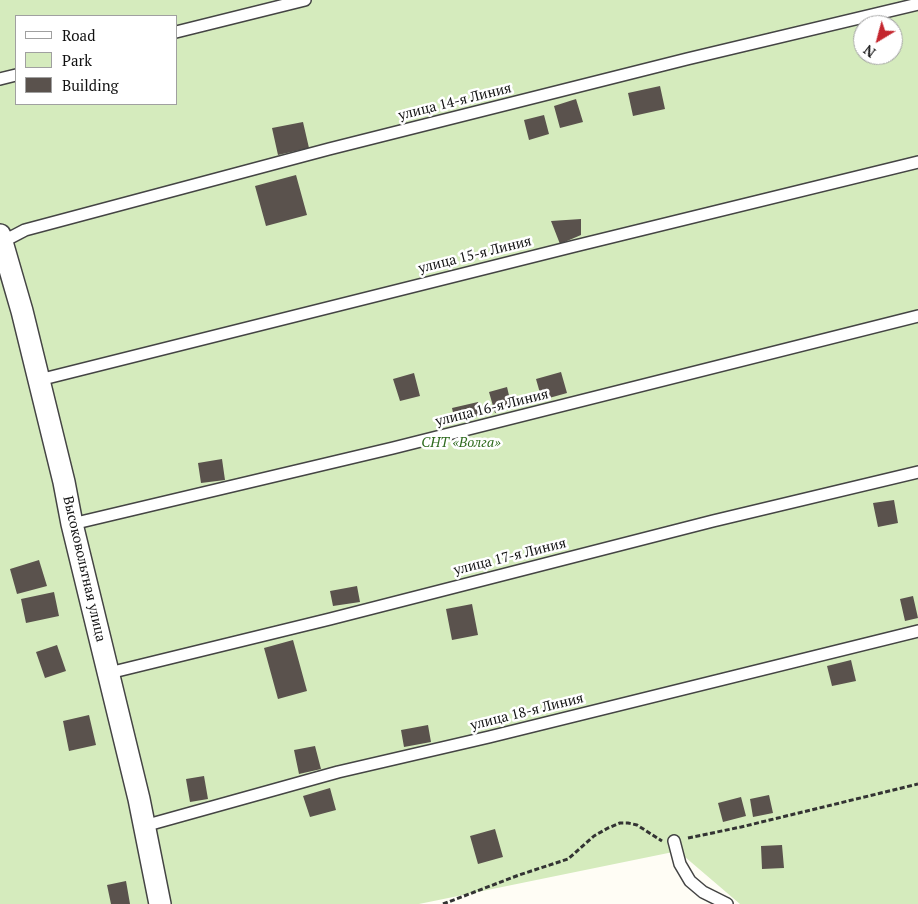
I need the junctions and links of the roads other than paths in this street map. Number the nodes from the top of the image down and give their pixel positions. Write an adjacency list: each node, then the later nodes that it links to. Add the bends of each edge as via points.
1 (305, 0): 3 (lane)
2 (918, 4): 7 (lane, улица 14-я Линия, via 329,149 25,230)
3 (178, 32)
4 (15, 75): 5 (lane)
5 (0, 79)
6 (918, 162): 9 (lane, улица 15-я Линия)
7 (1, 240): 9 (street, Высоковольтная улица)
8 (918, 316): 11 (lane, улица 16-я Линия, via 393,448)
9 (39, 380): 11 (street, Высоковольтная улица)
10 (918, 472): 13 (lane, улица 17-я Линия)
11 (72, 524): 13 (street, Высоковольтная улица)
12 (918, 631): 14 (lane, улица 18-я Линия, via 338,772)
13 (109, 673): 14 (street, Высоковольтная улица)
14 (144, 826): 16 (street, Высоковольтная улица)
15 (674, 841): 17 (lane, via 680,864 690,881)
16 (160, 904)
17 (727, 904)

